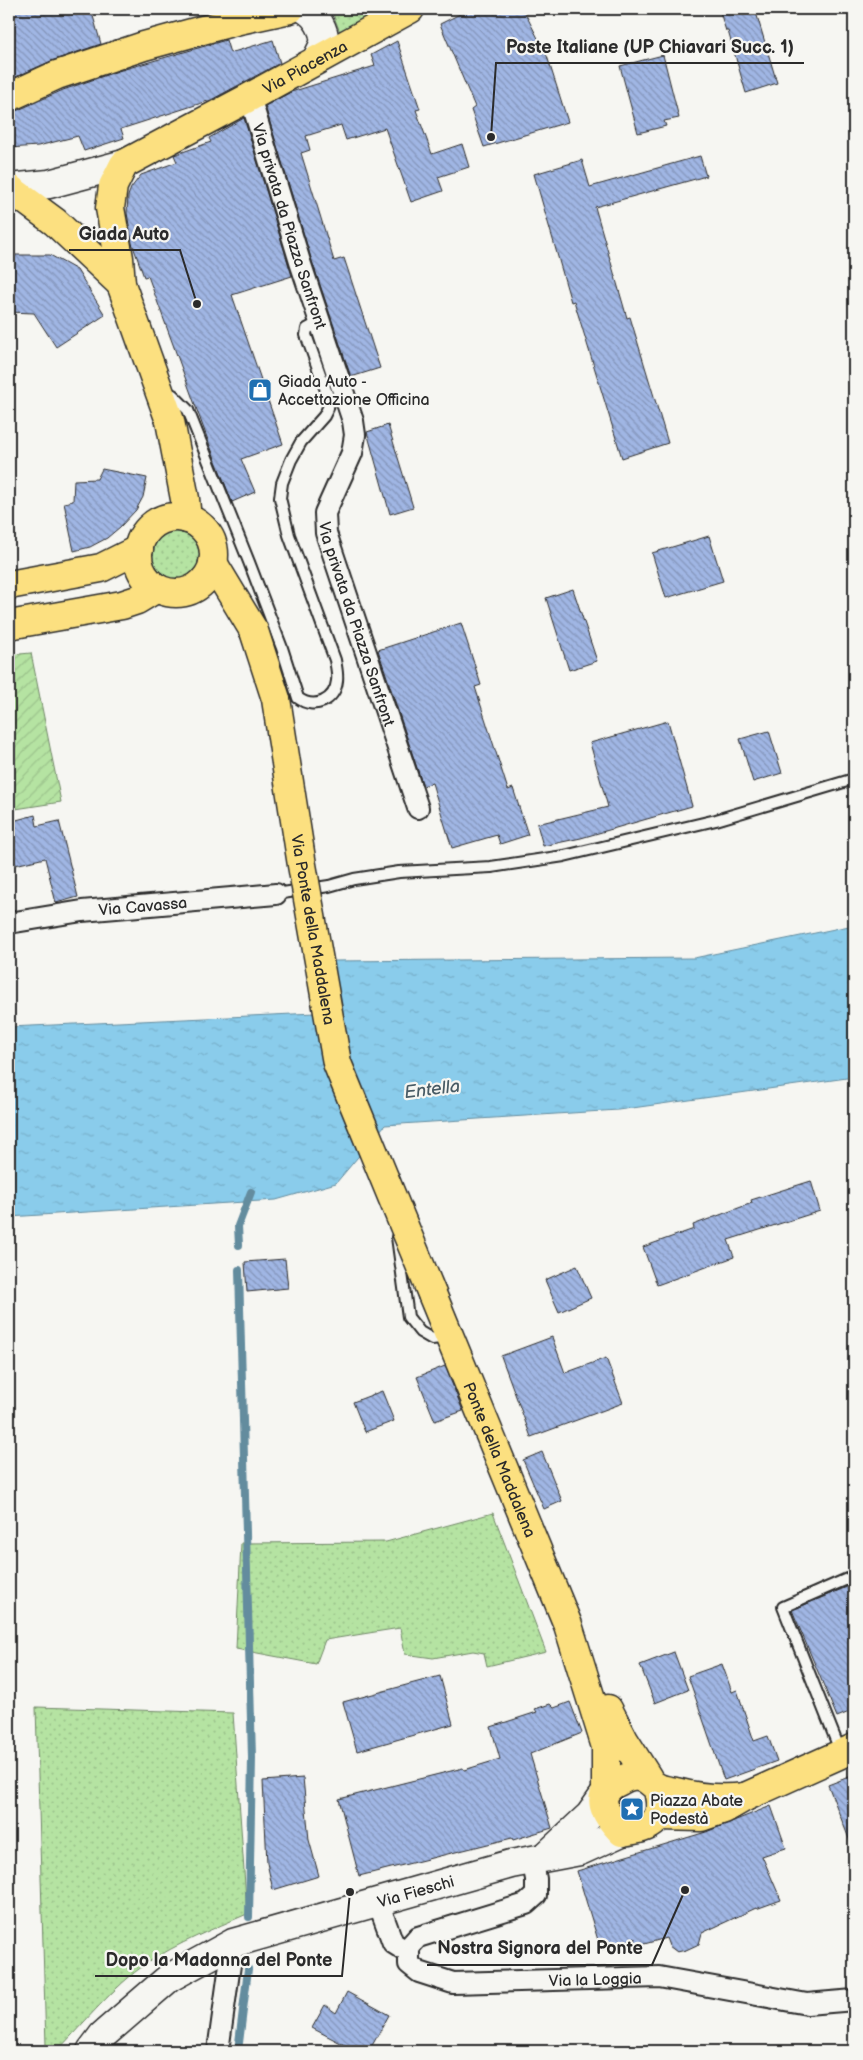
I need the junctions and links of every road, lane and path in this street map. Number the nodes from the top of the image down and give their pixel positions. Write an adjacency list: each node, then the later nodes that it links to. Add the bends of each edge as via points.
1 (290, 9): 4 (main road)
2 (305, 9): 5 (street, via 322,27 324,42)
3 (410, 9): 5 (main road, Via Piacenza)
4 (238, 14): 7 (main road, via 57,74)
5 (317, 59): 6 (main road, Via Piacenza)
6 (250, 97): 8 (main road, Via Piacenza); 11 (street, Via privata da Piazza Sanfront)
7 (9, 98)
8 (124, 164): 9 (street, via 49,184); 10 (main road, via 113,186 110,208)
9 (9, 188): 10 (main road, via 56,222)
10 (121, 284): 12 (main road)
11 (320, 322): 12 (lane, via 307,329 306,335 330,399 328,408 301,442 282,483 280,498 289,536 335,660 338,681 331,696 318,704 305,703 298,698 269,614 188,410); 20 (street, Via privata da Piazza Sanfront, via 355,435 352,453 325,513 326,533)
12 (158, 386): 13 (main road, via 170,421)
13 (187, 519): 14 (main road, via 174,517 151,526); 15 (main road, via 206,531 214,552)
14 (138, 549): 16 (main road, via 101,568); 17 (main road, via 142,571)
15 (214, 563): 17 (main road, via 202,583 192,590 180,593); 24 (main road, Via Ponte della Maddalena, bridge, via 254,631 276,699 337,1063)
16 (9, 585)
17 (158, 588): 18 (main road, via 122,605)
18 (9, 625)
19 (854, 779): 21 (lane, via 716,820 564,856 491,867 399,872)
20 (418, 808)
21 (276, 894): 22 (street, Via Cavassa, via 82,911)
22 (9, 923)
23 (397, 1238): 25 (lane, via 408,1317 420,1332 432,1339)
24 (432, 1294): 25 (main road, Ponte della Maddalena)
25 (449, 1336): 27 (main road, Ponte della Maddalena)
26 (854, 1576): 28 (lane, via 783,1607)
27 (568, 1625): 29 (main road, Ponte della Maddalena, via 624,1740); 30 (main road, Ponte della Maddalena, via 606,1747)
28 (848, 1751): 31 (main road)
29 (653, 1783): 30 (main road, via 636,1775 622,1780); 31 (main road, via 698,1797); 32 (main road)
30 (604, 1794): 33 (main road, via 604,1808); 34 (street, via 590,1815)
31 (745, 1797): 32 (main road, via 701,1817)
32 (660, 1816): 33 (main road, via 656,1822 642,1828)
33 (622, 1832): 34 (street, Via Fieschi, via 580,1850)
34 (529, 1860): 35 (street, Via Fieschi); 37 (street, via 536,1879 536,1895 526,1904 418,1937)
35 (378, 1902): 36 (street, Via Fieschi); 37 (street, Via la Loggia, via 393,1943)
36 (233, 1943): 39 (street, Via Fieschi, via 169,1978 104,2034); 40 (street)
37 (409, 1953): 38 (street, Via la Loggia, via 409,1964 419,1972 454,1983 659,1977 807,2004)
38 (854, 2000)
39 (91, 2051)
40 (218, 2051)

